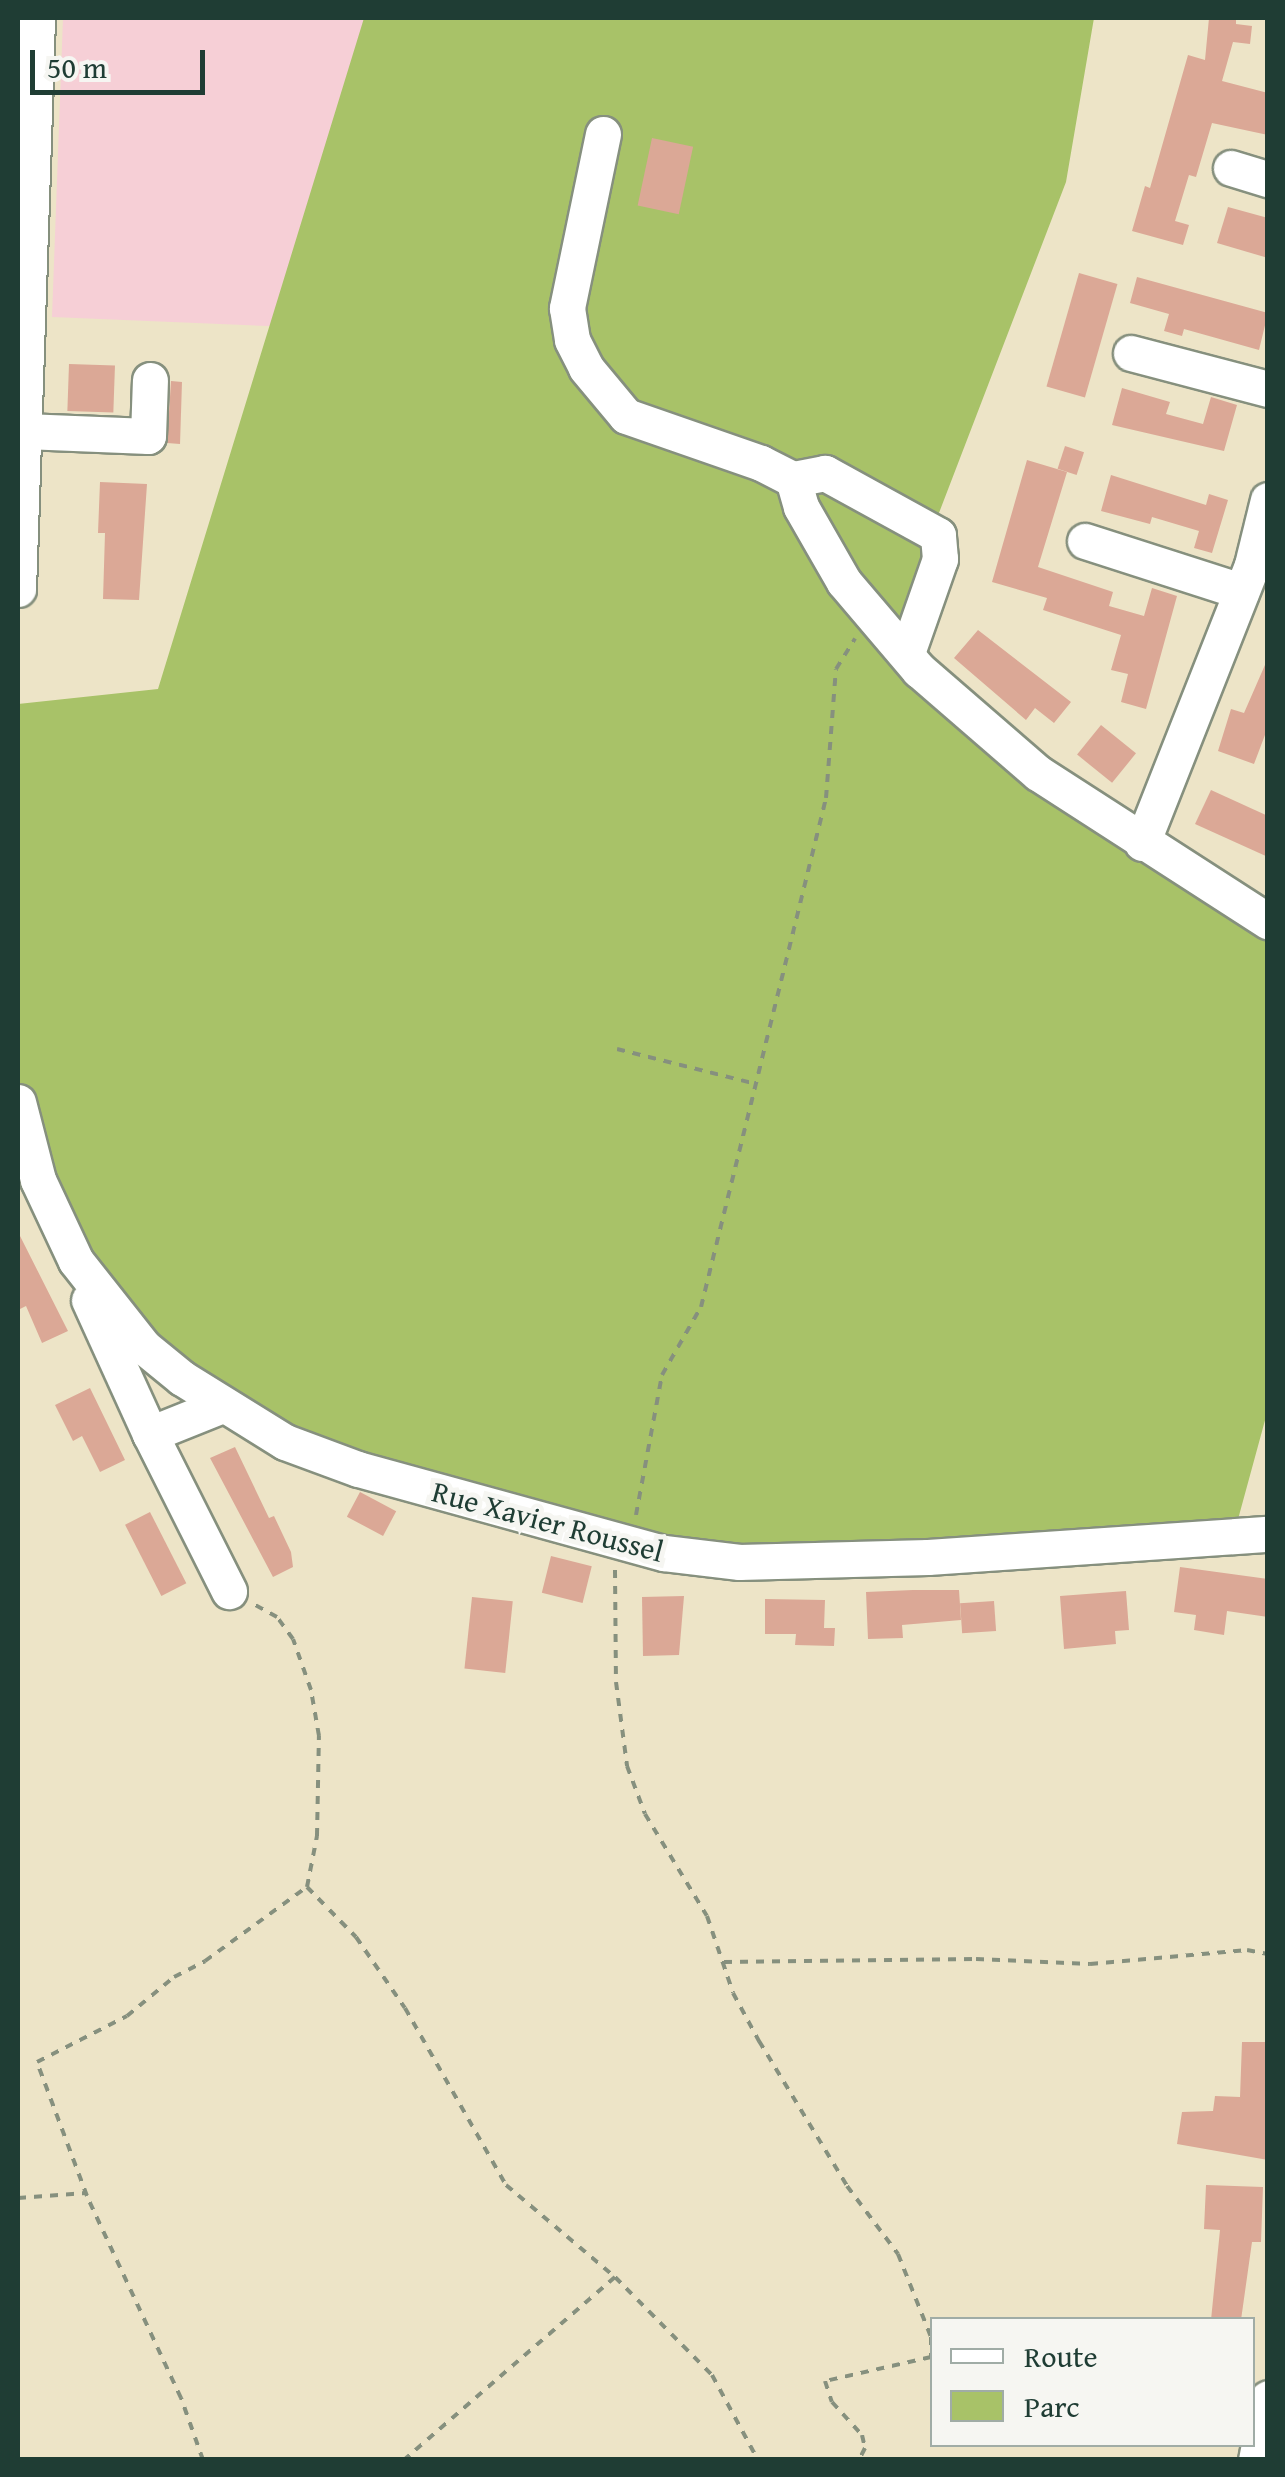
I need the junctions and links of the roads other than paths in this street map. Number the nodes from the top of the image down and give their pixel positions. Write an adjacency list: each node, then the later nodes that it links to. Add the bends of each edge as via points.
1 (38, 18): 2 (street)
2 (27, 56): 9 (street)
3 (603, 134): 10 (street, via 567,308 586,368 626,416 762,463)
4 (1231, 168): 5 (street)
5 (1268, 178)
6 (1131, 353): 8 (street)
7 (150, 380): 9 (street, via 148,436)
8 (1268, 389)
9 (24, 431): 13 (street)
10 (797, 493): 15 (street, via 844,582); 15 (street, via 824,473 938,535 940,558)
11 (1268, 500): 14 (street)
12 (1085, 541): 14 (street)
13 (18, 589)
14 (1241, 591): 16 (street)
15 (898, 644): 16 (street, via 1038,773)
16 (1142, 843): 17 (street)
17 (1268, 921)
18 (18, 1102): 19 (street, Rue Xavier Roussel, via 38,1180)
19 (76, 1261): 20 (street, Rue Xavier Roussel, via 144,1347); 21 (street)
20 (222, 1405): 21 (street); 22 (street, Rue Xavier Roussel, via 284,1442 358,1469 623,1542 740,1562 798,1564)
21 (150, 1434): 23 (street)
22 (1268, 1534)
23 (229, 1591)
24 (1268, 2398): 25 (street)
25 (1256, 2460)

